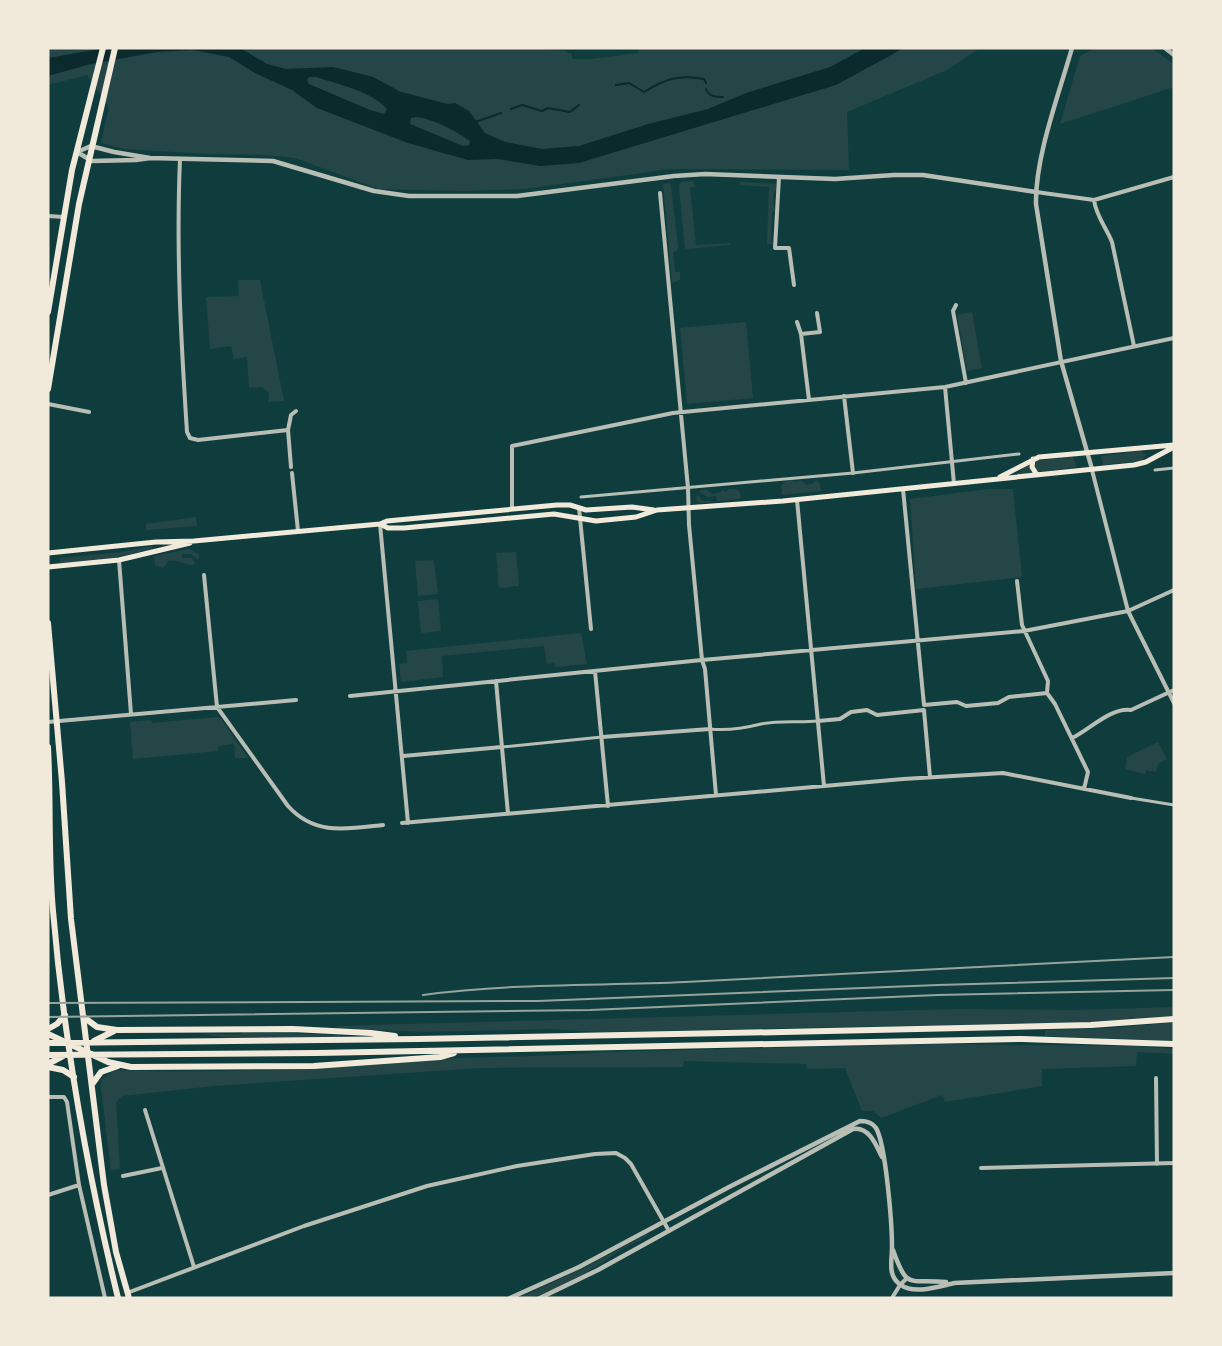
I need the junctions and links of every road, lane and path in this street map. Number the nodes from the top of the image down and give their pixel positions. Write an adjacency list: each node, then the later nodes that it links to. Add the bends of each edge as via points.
1 (103, 48): 7 (main road)
2 (115, 48): 6 (main road)
3 (1072, 48): 13 (street)
4 (1165, 48): 5 (street)
5 (1174, 55)
6 (91, 146): 7 (street); 8 (street); 10 (main road)
7 (77, 152): 10 (street); 17 (main road)
8 (150, 158): 9 (street); 10 (street)
9 (180, 159): 11 (street, via 273,161 409,196 517,196 694,174); 37 (street, via 178,272 187,432 190,438 198,440)
10 (88, 161): 30 (main road)
11 (779, 177): 13 (street, via 923,175); 18 (street, via 775,248 789,248)
12 (1174, 177): 15 (street)
13 (1036, 192): 15 (street); 27 (street)
14 (660, 193): 36 (street)
15 (1094, 200): 26 (street, via 1112,242)
16 (48, 216): 17 (street)
17 (64, 217): 19 (main road)
18 (794, 285)
19 (50, 290): 21 (main road)
20 (956, 305): 28 (street, via 953,311)
21 (48, 312)
22 (817, 314): 24 (street, via 820,332)
23 (797, 322): 24 (street)
24 (801, 334): 32 (street)
25 (1174, 338): 26 (street)
26 (1134, 346): 27 (street)
27 (1061, 361): 28 (street); 40 (street)
28 (966, 383): 29 (street)
29 (945, 387): 31 (street); 44 (street)
30 (48, 389)
31 (844, 396): 32 (street); 50 (street)
32 (810, 400): 36 (street)
33 (48, 404): 35 (street)
34 (296, 411): 37 (street, via 291,415)
35 (90, 412)
36 (680, 412): 54 (street); 60 (street, via 512,446)
37 (288, 430): 45 (street)
38 (1174, 446): 39 (main road); 43 (main road)
39 (1143, 447): 40 (main road); 43 (main road, via 1149,453)
40 (1086, 453): 42 (main road); 47 (street)
41 (1019, 454): 44 (street)
42 (1033, 459): 51 (main road); 52 (main road)
43 (1148, 461): 47 (main road)
44 (952, 462): 50 (street); 53 (street)
45 (291, 467)
46 (1174, 468): 48 (street)
47 (1092, 469): 51 (main road); 72 (street)
48 (1155, 470)
49 (292, 472): 64 (street)
50 (852, 473): 54 (street)
51 (1037, 475): 52 (main road)
52 (999, 478): 53 (main road)
53 (954, 484): 55 (main road)
54 (688, 488): 56 (street); 59 (street)
55 (903, 489): 57 (main road); 76 (street)
56 (581, 497)
57 (797, 499): 59 (main road); 77 (street)
58 (579, 508): 60 (main road, via 562,505); 61 (main road); 62 (street)
59 (688, 508): 61 (main road); 78 (street)
60 (512, 509): 63 (main road)
61 (657, 510): 62 (main road, via 636,517)
62 (580, 519): 63 (main road, via 558,514 404,528); 74 (street)
63 (380, 524): 64 (main road); 82 (street)
64 (298, 532): 65 (main road)
65 (194, 541): 66 (main road); 67 (main road)
66 (48, 553)
67 (119, 560): 68 (main road); 90 (street)
68 (48, 567)
69 (204, 575): 88 (street)
70 (1017, 581): 75 (street)
71 (1174, 590): 72 (street)
72 (1128, 611): 75 (street); 83 (street)
73 (48, 623): 91 (main road)
74 (591, 629)
75 (1024, 630): 76 (street); 84 (street, via 1048,681)
76 (918, 640): 77 (street); 89 (street)
77 (810, 651): 78 (street); 92 (street)
78 (702, 660): 79 (street); 94 (street)
79 (595, 671): 80 (street); 95 (street)
80 (496, 681): 82 (street); 98 (street)
81 (1174, 690): 83 (street)
82 (397, 692): 85 (street); 99 (street)
83 (1169, 692): 87 (street); 96 (street, via 1092,724 1089,730)
84 (1047, 693): 89 (street, via 1009,697 998,704 966,706 957,702); 96 (street)
85 (350, 696)
86 (296, 700): 88 (street)
87 (1174, 703)
88 (218, 707): 90 (street); 110 (street, via 288,806 301,818 335,828)
89 (924, 708): 92 (street, via 877,715 867,710); 100 (street)
90 (131, 714): 91 (street)
91 (57, 721): 93 (street); 112 (main road, via 69,902)
92 (818, 721): 94 (street); 101 (street)
93 (48, 722)
94 (710, 729): 95 (street); 103 (street)
95 (602, 738): 98 (street); 106 (street)
96 (1072, 738): 102 (street, via 1088,772)
97 (48, 747): 111 (main road, via 52,909)
98 (502, 747): 99 (street); 107 (street)
99 (403, 756): 109 (street)
100 (930, 777): 101 (street); 102 (street, via 1003,773)
101 (824, 786): 103 (street)
102 (1084, 789): 104 (street)
103 (716, 795): 106 (street)
104 (1131, 798): 105 (street)
105 (1174, 805)
106 (608, 806): 107 (street)
107 (508, 814): 109 (street)
108 (402, 823): 109 (street)
109 (408, 823)
110 (383, 825)
111 (65, 1015): 115 (main road); 120 (main road)
112 (84, 1018): 114 (main road, via 99,1028); 118 (main road)
113 (1174, 1019): 116 (main road, via 1091,1025)
114 (117, 1030): 116 (main road, via 293,1029); 118 (main road)
115 (48, 1032): 120 (main road)
116 (418, 1040): 117 (main road)
117 (48, 1043)
118 (88, 1044): 121 (main road); 124 (main road)
119 (1174, 1044): 122 (main road, via 1022,1039)
120 (70, 1045): 121 (main road); 123 (main road)
121 (78, 1048): 123 (main road); 124 (main road)
122 (463, 1051): 125 (main road); 127 (main road, via 440,1057 314,1066)
123 (71, 1052): 126 (main road); 128 (main road)
124 (89, 1054): 127 (main road); 130 (main road)
125 (48, 1055)
126 (48, 1066): 128 (main road)
127 (118, 1066): 130 (main road, via 100,1072)
128 (74, 1077): 152 (main road)
129 (1156, 1078): 136 (street)
130 (93, 1083): 150 (main road, via 111,1228)
131 (48, 1097): 140 (street, via 64,1097 68,1102)
132 (145, 1110): 137 (street)
133 (852, 1126): 134 (street, via 870,1135); 134 (street, via 865,1121 874,1126); 142 (street); 143 (street)
134 (884, 1163): 144 (street)
135 (1174, 1163): 136 (street)
136 (1157, 1164): 138 (street)
137 (162, 1168): 139 (street); 145 (street)
138 (981, 1168)
139 (123, 1176)
140 (79, 1185): 141 (street); 151 (street)
141 (48, 1196)
142 (664, 1221): 143 (street); 145 (street, via 631,1164 610,1152 516,1166 427,1186); 153 (street, via 579,1267)
143 (669, 1231): 154 (street)
144 (892, 1248): 147 (street); 149 (street, via 892,1273)
145 (194, 1267): 150 (street)
146 (1174, 1274): 148 (street)
147 (906, 1279): 148 (street); 149 (street)
148 (955, 1283): 149 (street, via 925,1289)
149 (900, 1285): 155 (street)
150 (128, 1296)
151 (105, 1298)
152 (118, 1298)
153 (510, 1298)
154 (540, 1298)
155 (892, 1298)

